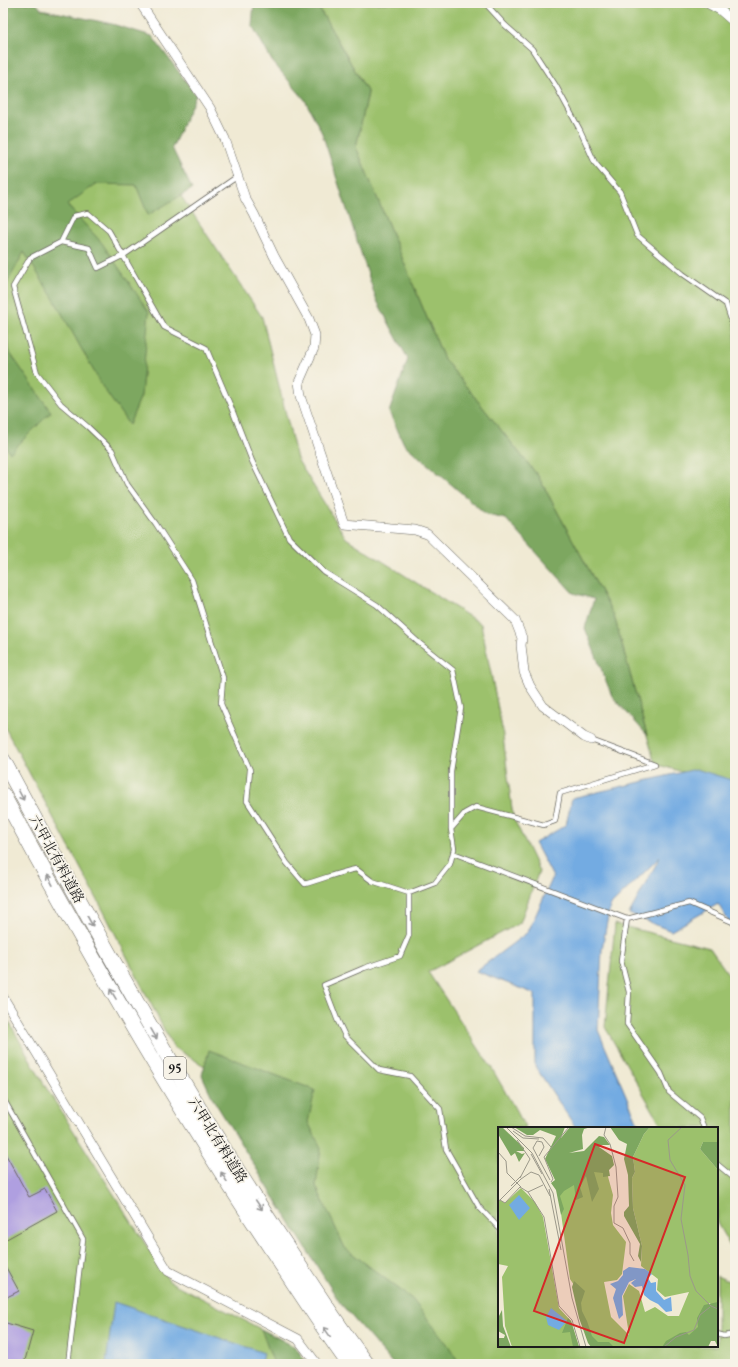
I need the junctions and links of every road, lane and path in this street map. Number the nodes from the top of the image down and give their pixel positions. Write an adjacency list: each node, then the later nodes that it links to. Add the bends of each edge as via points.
1 (140, 3): 5 (street, via 210,108 225,138)
2 (485, 3): 8 (lane, via 532,49 556,86 595,163 620,192 637,235 683,274 726,304)
3 (707, 3): 4 (street)
4 (735, 23)
5 (238, 176): 7 (lane); 9 (street, via 245,198 309,319 315,336 314,348 299,382 301,396 344,524 415,530 427,534 515,620 522,638 524,672 543,706)
6 (61, 242): 7 (lane, via 89,248 98,268); 7 (lane, via 74,216 88,213 109,231); 14 (lane, via 30,258 13,287 37,373 61,404 112,450 127,484 192,580 223,678 221,704 250,770 247,801 287,863 306,884 342,871 356,869 372,882)
7 (124, 255): 12 (lane, via 164,327 206,348 252,461 289,538 324,572 376,605 453,670 461,708 451,771)
8 (735, 332)
9 (591, 740): 12 (lane, via 655,764 560,793 555,821 544,825 476,807 465,814)
10 (3, 760): 28 (main road, 六甲北有料道路 / 95, one-way to 28, via 119,973 194,1102 250,1191)
11 (3, 795): 27 (main road, 六甲北有料道路 / 95, one-way to 11, via 230,1187 182,1110 105,980)
12 (451, 829): 13 (lane)
13 (453, 853): 14 (lane, via 450,864 436,883); 15 (lane)
14 (409, 893): 22 (lane, via 409,935 400,956 324,985 345,1036 379,1070 410,1076 440,1109 446,1149 479,1207)
15 (627, 919): 16 (lane, via 689,903); 19 (lane, via 621,961 629,992 627,1024 661,1073 669,1092 700,1118)
16 (735, 923)
17 (3, 997): 26 (street, via 168,1271 298,1339)
18 (3, 1098): 25 (lane, via 83,1239)
19 (704, 1127)
20 (718, 1165): 21 (lane)
21 (735, 1179)
22 (498, 1227)
23 (718, 1334): 24 (lane)
24 (735, 1334)
25 (68, 1364)
26 (317, 1364)
27 (349, 1364)
28 (367, 1364)

